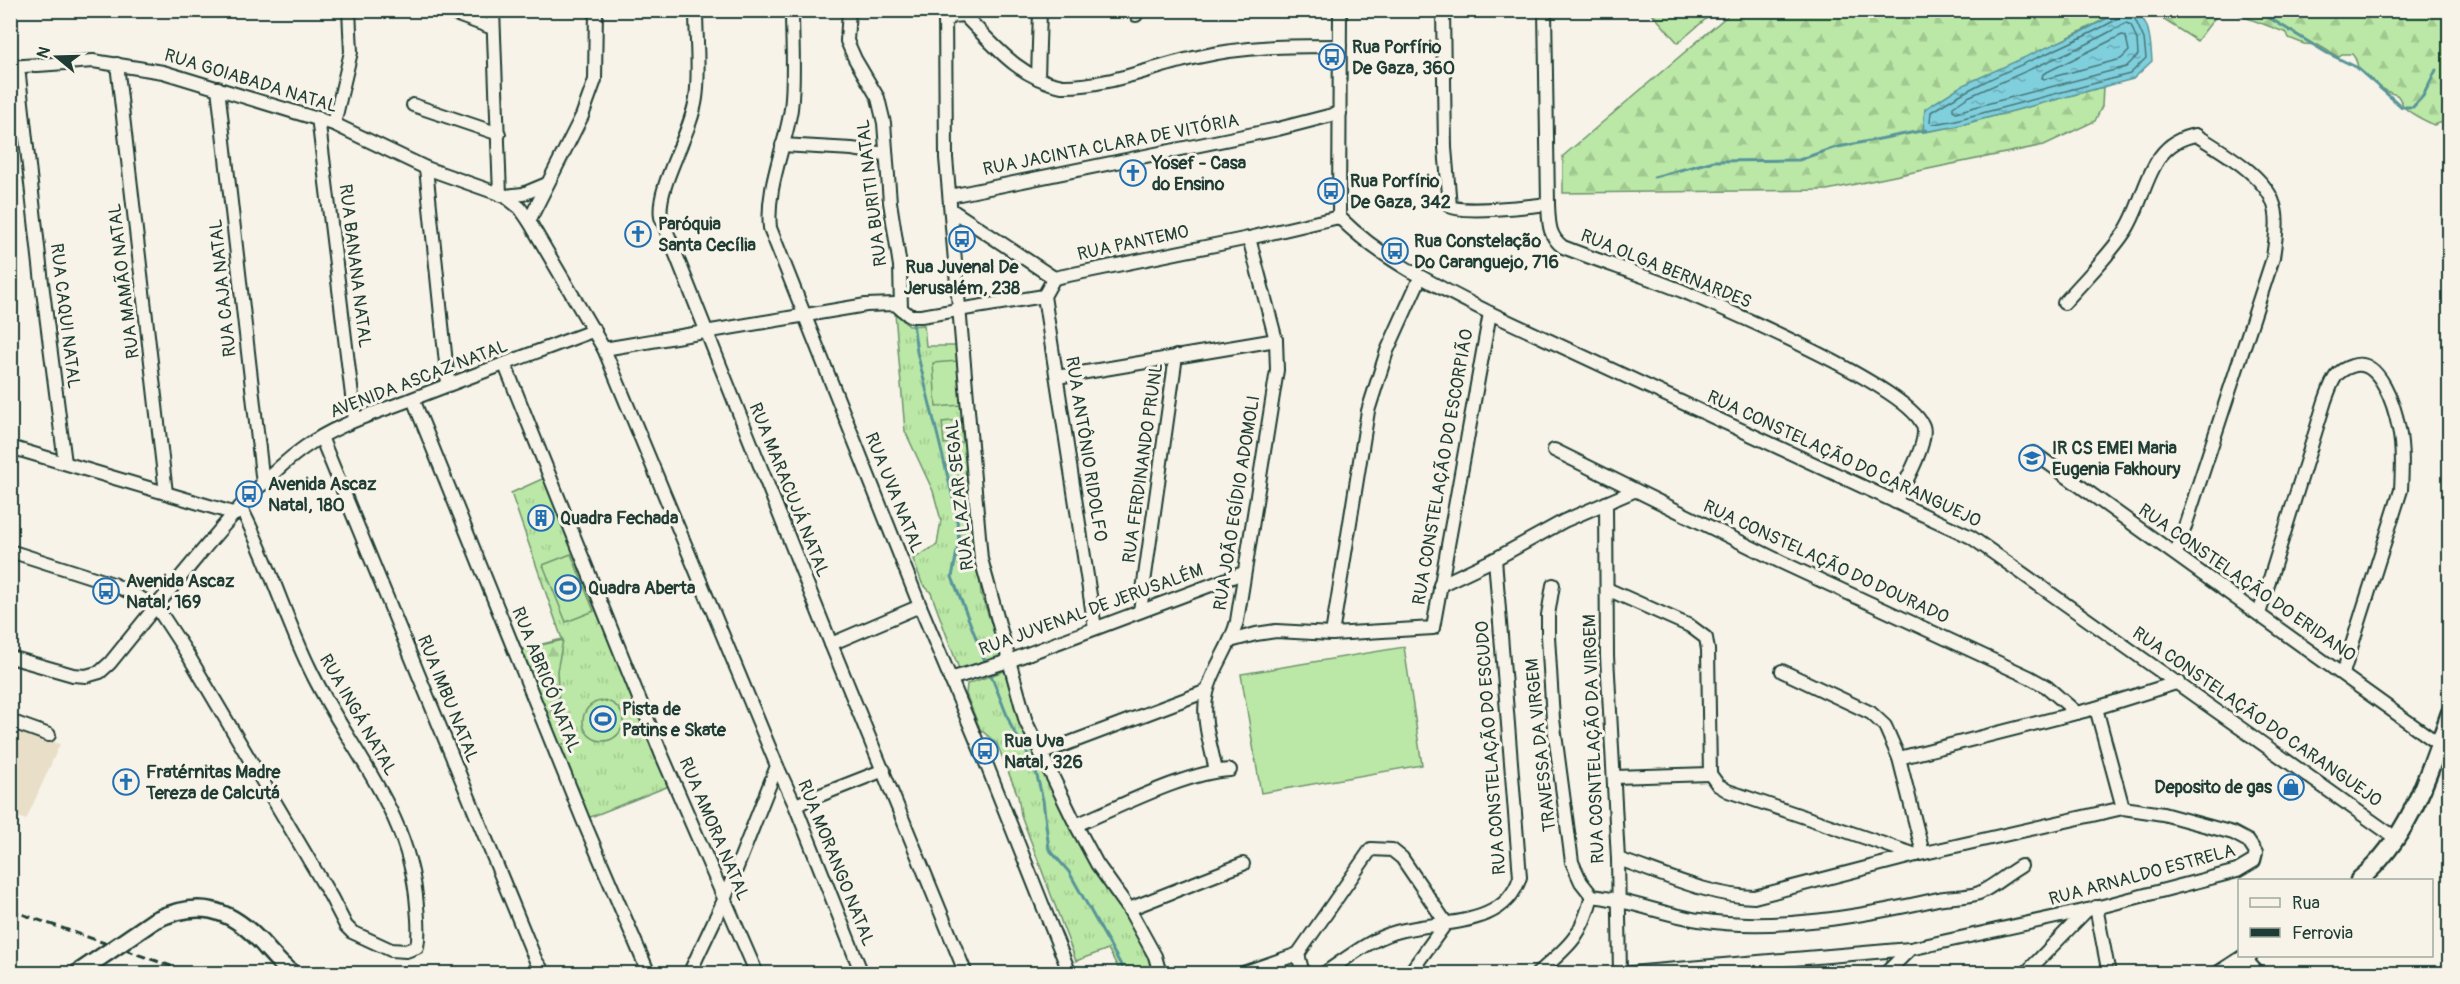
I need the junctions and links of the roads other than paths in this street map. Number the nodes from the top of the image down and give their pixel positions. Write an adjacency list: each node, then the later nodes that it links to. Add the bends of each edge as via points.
1 (349, 10): 22 (street, via 351,52)
2 (444, 10): 13 (street)
3 (493, 10): 13 (street)
4 (596, 10): 27 (street, via 595,80 582,116)
5 (696, 10): 44 (street, RUA MARACUJÁ NATAL, via 696,98 659,208)
6 (792, 10): 24 (street, RUA UVA NATAL, via 792,92)
7 (849, 10): 25 (street, RUA BURITI NATAL, via 847,40 878,98)
8 (1040, 10): 17 (street)
9 (1340, 10): 14 (street)
10 (1443, 10): 30 (street, via 1450,206 1455,210 1480,210)
11 (1545, 10): 30 (street, RUA OLGA BERNARDES)
12 (945, 16): 17 (street, via 964,15 1009,61); 29 (street, RUA LAZAR SEGAL)
13 (493, 28): 23 (street)
14 (1340, 46): 17 (street, via 1234,49 1135,75 1068,86); 20 (street)
15 (117, 64): 16 (street, RUA GOIABADA NATAL, via 73,62); 18 (street, RUA GOIABADA NATAL); 60 (street, RUA MAMÃO NATAL)
16 (14, 67): 57 (street, RUA CAQUI NATAL)
17 (1038, 78)
18 (218, 88): 21 (street, RUA GOIABADA NATAL); 58 (street, RUA CAJA NATAL)
19 (413, 105): 23 (street)
20 (1340, 113): 29 (street, RUA JACINTA CLARA DE VITÓRIA); 32 (street)
21 (318, 117): 22 (street, RUA GOIABADA NATAL); 52 (street, RUA BANANA NATAL)
22 (334, 124): 26 (street, RUA GOIABADA NATAL)
23 (499, 134): 28 (street)
24 (782, 145): 25 (street); 42 (street, RUA UVA NATAL, via 770,202 770,228)
25 (885, 154): 39 (street, RUA BURITI NATAL)
26 (426, 168): 28 (street, RUA GOIABADA NATAL); 50 (street)
27 (546, 184): 28 (street, via 523,194); 33 (street)
28 (502, 196): 33 (street, RUA GOIABADA NATAL, via 520,208)
29 (950, 196): 31 (street, RUA LAZAR SEGAL)
30 (1548, 204): 61 (street, RUA OLGA BERNARDES, via 1550,232 1563,247 1685,292 1874,382 1904,402 1920,419 1925,433)
31 (952, 212): 35 (street); 40 (street, RUA LAZAR SEGAL)
32 (1339, 217): 34 (street, RUA PANTEMO); 36 (street, RUA CONSTELAÇÃO DO CARANGUEJO, via 1361,239)
33 (530, 221): 43 (street, RUA GOIABADA NATAL)
34 (1249, 238): 35 (street, RUA PANTEMO); 45 (street, RUA JOÃO EGÍDIO ADOMOLI)
35 (1054, 278): 37 (street)
36 (1420, 278): 41 (street, RUA CONSTELAÇÃO DO CARANGUEJO); 76 (street, via 1387,351 1370,402)
37 (1044, 296): 40 (street); 49 (street, RUA ANTÔNIO RIDOLFO)
38 (2064, 303): 65 (street, via 2125,232 2165,149 2181,137 2196,135 2239,163 2273,201 2277,228 2273,258)
39 (902, 309): 40 (street, via 910,316); 42 (street, via 887,303)
40 (959, 310): 80 (street, RUA LAZAR SEGAL, via 981,559)
41 (1490, 313): 61 (street, RUA CONSTELAÇÃO DO CARANGUEJO); 68 (street, RUA CONSTELAÇÃO DO ESCORPIÃO)
42 (804, 315): 44 (street); 72 (street, RUA UVA NATAL)
43 (595, 330): 46 (street, RUA GOIABADA NATAL); 48 (street, AVENIDA ASCAZ NATAL)
44 (708, 332): 46 (street); 78 (street, RUA MARACUJÁ NATAL)
45 (1276, 340): 47 (street); 67 (street, RUA JOÃO EGÍDIO ADOMOLI, via 1277,370)
46 (604, 349): 94 (street, RUA MORANGO NATAL)
47 (1176, 356): 49 (street); 73 (street, RUA FERDINANDO PRUNL)
48 (505, 365): 50 (street, AVENIDA ASCAZ NATAL); 111 (street, RUA AMORA NATAL)
49 (1057, 377): 75 (street, RUA ANTÔNIO RIDOLFO)
50 (448, 383): 51 (street, AVENIDA ASCAZ NATAL)
51 (413, 399): 52 (street, AVENIDA ASCAZ NATAL); 123 (street, RUA ABRICÓ NATAL)
52 (355, 420): 53 (street, AVENIDA ASCAZ NATAL)
53 (321, 437): 58 (street, AVENIDA ASCAZ NATAL); 122 (street, RUA IMBU NATAL, via 536,961)
54 (10, 447): 57 (street)
55 (1554, 450): 59 (street, RUA CONSTELAÇÃO DO DOURADO)
56 (2034, 453): 65 (street, RUA CONSTELAÇÃO DO ERIDANO)
57 (65, 463): 60 (street)
58 (263, 484): 63 (street, AVENIDA ASCAZ NATAL)
59 (1634, 491): 62 (street); 87 (street, RUA CONSTELAÇÃO DO DOURADO, via 2029,677)
60 (166, 494): 63 (street)
61 (1895, 502): 84 (street, RUA CONSTELAÇÃO DO CARANGUEJO, via 1971,537)
62 (1606, 503): 66 (street, via 1564,520); 70 (street, RUA COSNTELAÇÃO DA VIRGEM)
63 (238, 511): 71 (street, AVENIDA ASCAZ NATAL); 71 (street, RUA INGÁ NATAL, via 258,543 310,670 399,825 416,893 420,935 417,947 391,950 345,926)
64 (10, 551): 71 (street, via 113,584)
65 (2176, 554): 74 (street, RUA CONSTELAÇÃO DO ERIDANO)
66 (1496, 559): 68 (street); 114 (street, RUA CONSTELAÇÃO DO ESCUDO, via 1520,877 1511,897 1497,909 1479,917)
67 (1243, 573): 73 (street, RUA JUVENAL DE JERUSALÉM); 77 (street, RUA JOÃO EGÍDIO ADOMOLI, via 1240,605)
68 (1440, 585): 76 (street, RUA CONSTELAÇÃO DO ESCORPIÃO, via 1433,628)
69 (1553, 585): 109 (street, TRAVESSA DA VIRGEM, via 1548,626 1553,719 1572,862)
70 (1607, 589): 98 (street, via 1690,626 1706,638); 99 (street, RUA COSNTELAÇÃO DA VIRGEM)
71 (156, 606): 79 (street, AVENIDA ASCAZ NATAL, via 100,672 73,675)
72 (920, 606): 78 (street); 83 (street, RUA UVA NATAL)
73 (1140, 611): 75 (street, RUA JUVENAL DE JERUSALÉM)
74 (2259, 614): 82 (street, RUA CONSTELAÇÃO DO ERIDANO); 82 (street, via 2335,378 2342,369 2355,364 2369,365 2389,395 2399,429 2401,490)
75 (1095, 628): 80 (street, RUA JUVENAL DE JERUSALÉM)
76 (1332, 634): 77 (street, via 1276,631)
77 (1230, 641): 85 (street, RUA JOÃO EGÍDIO ADOMOLI)
78 (831, 644): 95 (street, RUA MARACUJÁ NATAL)
79 (10, 657)
80 (1004, 663): 83 (street, RUA JUVENAL DE JERUSALÉM); 92 (street, RUA LAZAR SEGAL)
81 (1782, 671): 93 (street, via 1876,716 1885,726)
82 (2343, 673): 91 (street, RUA CONSTELAÇÃO DO ERIDANO)
83 (952, 679): 128 (street, RUA UVA NATAL)
84 (2179, 682): 86 (street); 103 (street, RUA CONSTELAÇÃO DO CARANGUEJO)
85 (1207, 691): 92 (street); 97 (street, RUA JOÃO EGÍDIO ADOMOLI, via 1204,707)
86 (2096, 708): 87 (street); 101 (street)
87 (2077, 713): 93 (street)
88 (2450, 713): 91 (main road)
89 (10, 721): 90 (street)
90 (50, 735)
91 (2439, 744): 103 (main road, via 2417,802)
92 (1040, 754): 102 (street, RUA LAZAR SEGAL)
93 (1899, 758): 104 (street)
94 (777, 766): 100 (street, RUA MORANGO NATAL); 111 (street)
95 (884, 770): 100 (street); 127 (street, RUA MARACUJÁ NATAL)
96 (1230, 770): 97 (street)
97 (1216, 771): 102 (street)
98 (1710, 774): 99 (street); 104 (street, via 1728,791)
99 (1614, 777): 105 (street, RUA COSNTELAÇÃO DA VIRGEM)
100 (795, 805): 126 (street, RUA MORANGO NATAL)
101 (2123, 808): 104 (street, RUA ARNALDO ESTRELA); 112 (street, RUA ARNALDO ESTRELA, via 2155,812 2233,833 2248,841 2256,853 2254,861 2237,871)
102 (1076, 825): 113 (street, RUA LAZAR SEGAL, via 1097,864)
103 (2397, 839): 108 (main road)
104 (1920, 854): 105 (street, RUA ARNALDO ESTRELA, via 1754,897 1717,892)
105 (1618, 859): 110 (street, RUA COSNTELAÇÃO DA VIRGEM)
106 (1243, 864): 113 (street)
107 (2021, 866): 110 (street, via 1979,893 1899,909 1764,925 1698,920)
108 (2360, 879)
109 (1592, 896): 110 (street); 134 (street, via 1586,921 1576,939)
110 (1618, 899): 119 (street, RUA COSNTELAÇÃO DA VIRGEM)
111 (724, 900): 124 (street); 125 (street, RUA AMORA NATAL)
112 (2092, 908): 115 (street, RUA ARNALDO ESTRELA); 137 (street); 138 (street)
113 (1129, 909): 129 (street, RUA LAZAR SEGAL, via 1155,956)
114 (1446, 922): 116 (street, via 1402,858 1392,850 1371,849); 132 (street, RUA CONSTELAÇÃO DO ESCUDO, via 1379,939); 133 (street)
115 (1910, 949): 118 (street, RUA ARNALDO ESTRELA); 136 (street)
116 (1298, 954): 130 (street); 131 (street)
117 (2246, 957): 139 (main road); 140 (street)
118 (1759, 961): 119 (street, RUA ARNALDO ESTRELA); 135 (street)
119 (1620, 973)
120 (76, 974): 121 (street, bridge, via 155,920 198,908 227,916 246,927)
121 (293, 974)
122 (545, 974)
123 (649, 974)
124 (689, 974)
125 (757, 974)
126 (862, 974)
127 (966, 974)
128 (1070, 974)
129 (1160, 974)
130 (1240, 974)
131 (1303, 974)
132 (1323, 974)
133 (1409, 974)
134 (1537, 974)
135 (1747, 974)
136 (1885, 974)
137 (2025, 974)
138 (2109, 974)
139 (2220, 974)
140 (2259, 974)

